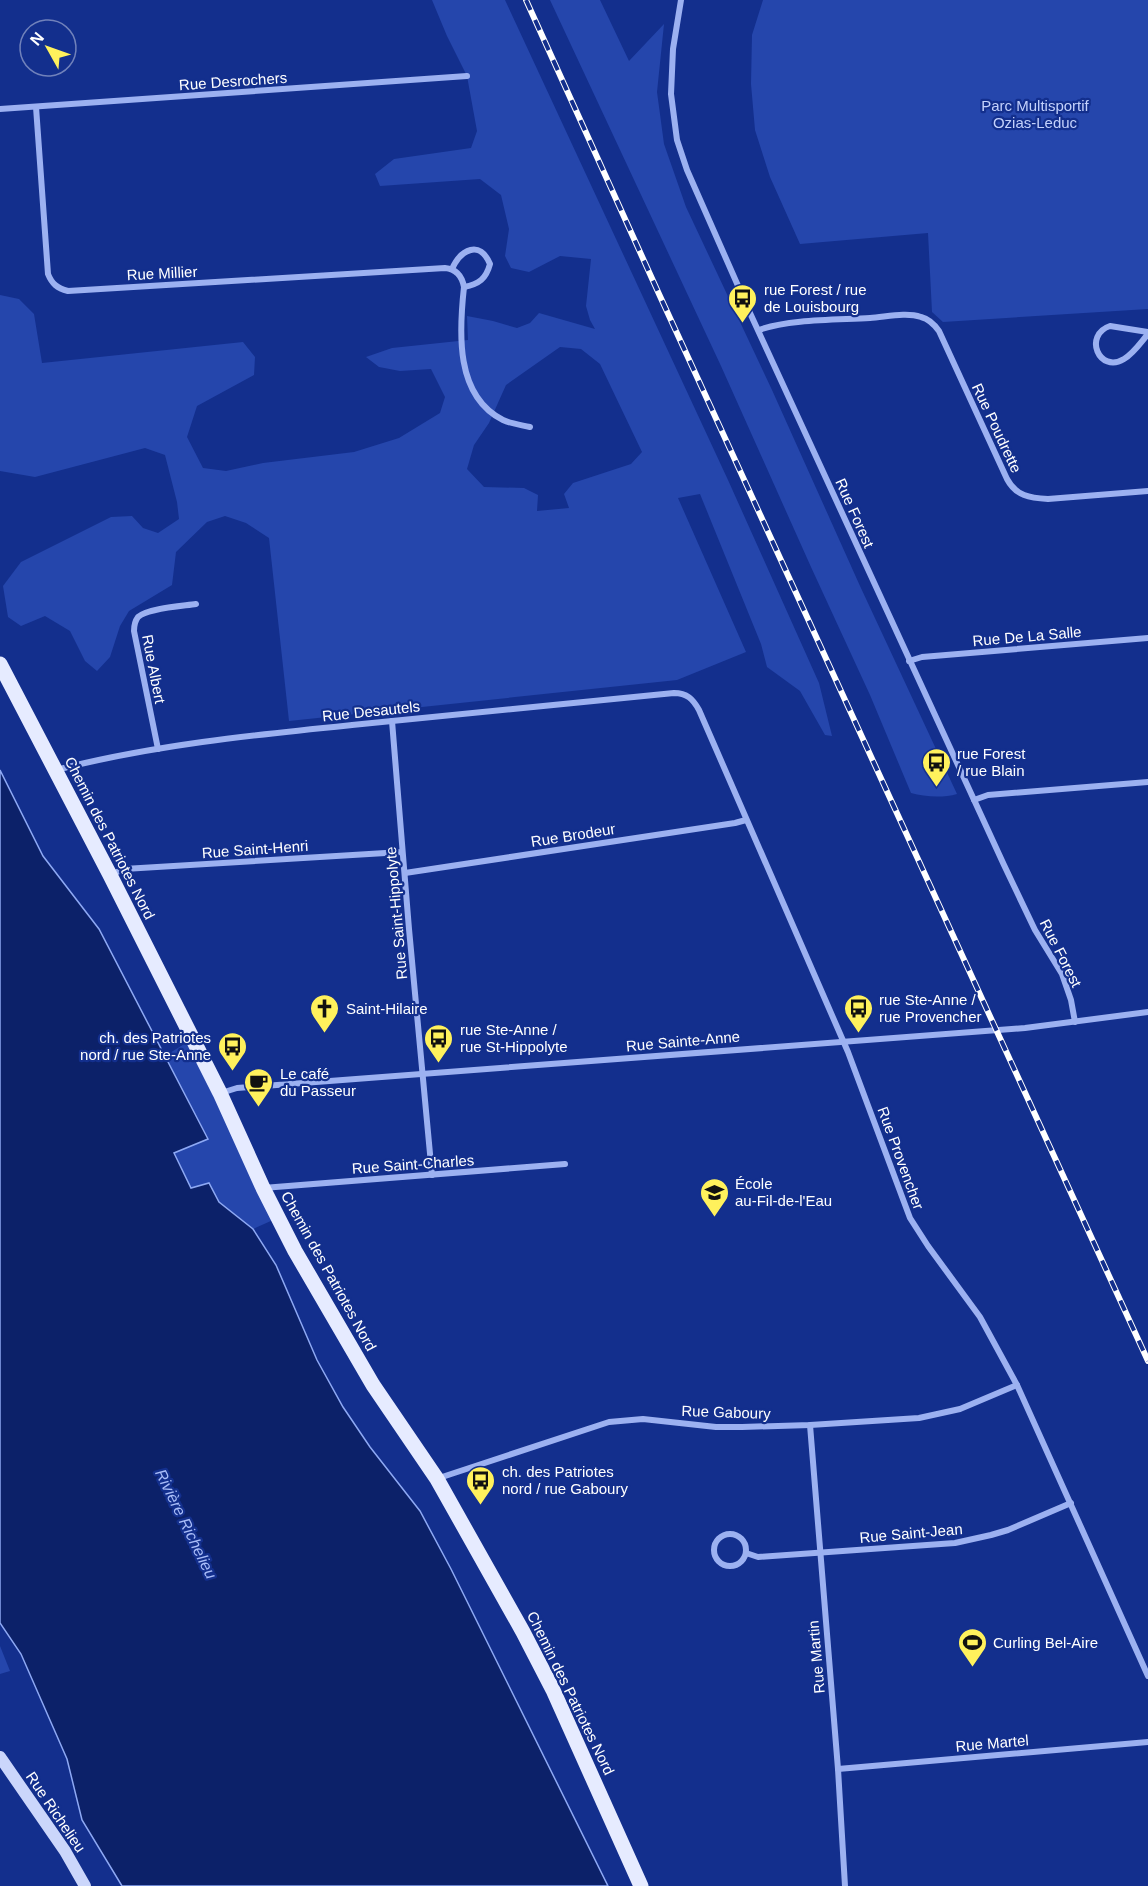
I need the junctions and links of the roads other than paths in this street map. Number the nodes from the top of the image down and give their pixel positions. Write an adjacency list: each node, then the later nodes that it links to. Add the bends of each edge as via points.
1 (681, 0): 7 (street, Rue Forest, via 671,78 678,140 696,193)
2 (467, 76): 3 (street, Rue Desrochers)
3 (36, 107): 4 (street, Rue Desrochers); 5 (street, Rue Millier, via 48,274 59,289)
4 (0, 109)
5 (452, 269): 6 (street, via 463,279); 6 (street, via 461,254 470,250 477,249 486,255 490,264 484,279)
6 (464, 287): 9 (street, via 460,341 465,373 486,407 504,420)
7 (759, 330): 10 (street, Rue Poudrette, via 900,316 929,320 942,337 1015,490 1027,497 1048,499); 13 (street, Rue Forest)
8 (1148, 333): 8 (street, via 1110,326 1097,337 1096,347 1101,357 1114,363 1130,355)
9 (530, 427)
10 (1148, 491)
11 (196, 604): 17 (street, Rue Albert, via 145,613 134,625)
12 (1148, 638): 13 (street, Rue De La Salle)
13 (909, 661): 20 (street, Rue Forest)
14 (0, 664): 18 (main road, Chemin des Patriotes Nord)
15 (690, 698): 16 (street, Rue Desautels, via 674,693); 21 (street, Rue Provencher, via 699,710)
16 (392, 721): 17 (street, Rue Desautels); 22 (street, Rue Saint-Hippolyte)
17 (158, 749): 18 (street, Rue Desautels)
18 (55, 770): 24 (main road, Chemin des Patriotes Nord)
19 (1148, 782): 20 (street, via 988,795)
20 (974, 800): 26 (street, Rue Forest, via 1035,930 1062,974)
21 (746, 820): 23 (street, Rue Brodeur); 27 (street, Rue Provencher)
22 (402, 852): 23 (street, Rue Saint-Hippolyte); 24 (street, Rue Saint-Henri, via 124,869)
23 (405, 873): 28 (street, Rue Saint-Hippolyte)
24 (110, 875): 29 (main road, Chemin des Patriotes Nord)
25 (1148, 1012): 26 (street, Rue Sainte-Anne)
26 (1075, 1022): 27 (street, Rue Sainte-Anne)
27 (843, 1041): 28 (street, Rue Sainte-Anne); 33 (street, Rue Provencher, via 910,1218 980,1317)
28 (423, 1073): 29 (street, Rue Sainte-Anne, via 237,1088); 31 (street, Rue Saint-Hippolyte)
29 (220, 1094): 32 (main road, Chemin des Patriotes Nord)
30 (565, 1164): 31 (street, Rue Saint-Charles)
31 (432, 1175): 32 (street, Rue Saint-Charles)
32 (262, 1188): 35 (main road, Chemin des Patriotes Nord, via 340,1330)
33 (1017, 1385): 34 (street, Rue Gaboury, via 960,1409 919,1418); 36 (street, Rue Provencher)
34 (810, 1425): 35 (street, Rue Gaboury, via 716,1426 629,1419 609,1422); 38 (street, Rue Martin)
35 (437, 1479): 44 (main road, Chemin des Patriotes Nord, via 553,1690)
36 (1071, 1503): 38 (street, Rue Saint-Jean, via 1008,1530 972,1540); 39 (street, Rue Provencher)
37 (747, 1552): 37 (street, via 742,1562 727,1566 715,1556 715,1546 726,1534 736,1535 745,1542); 38 (street, Rue Saint-Jean, via 758,1557)
38 (820, 1553): 42 (street, Rue Martin)
39 (1148, 1677)
40 (1148, 1742): 42 (street, Rue Martel)
41 (0, 1757): 43 (main road, Rue Richelieu)
42 (838, 1769): 45 (street, Rue Martin)
43 (85, 1886)
44 (641, 1886)
45 (845, 1886)

